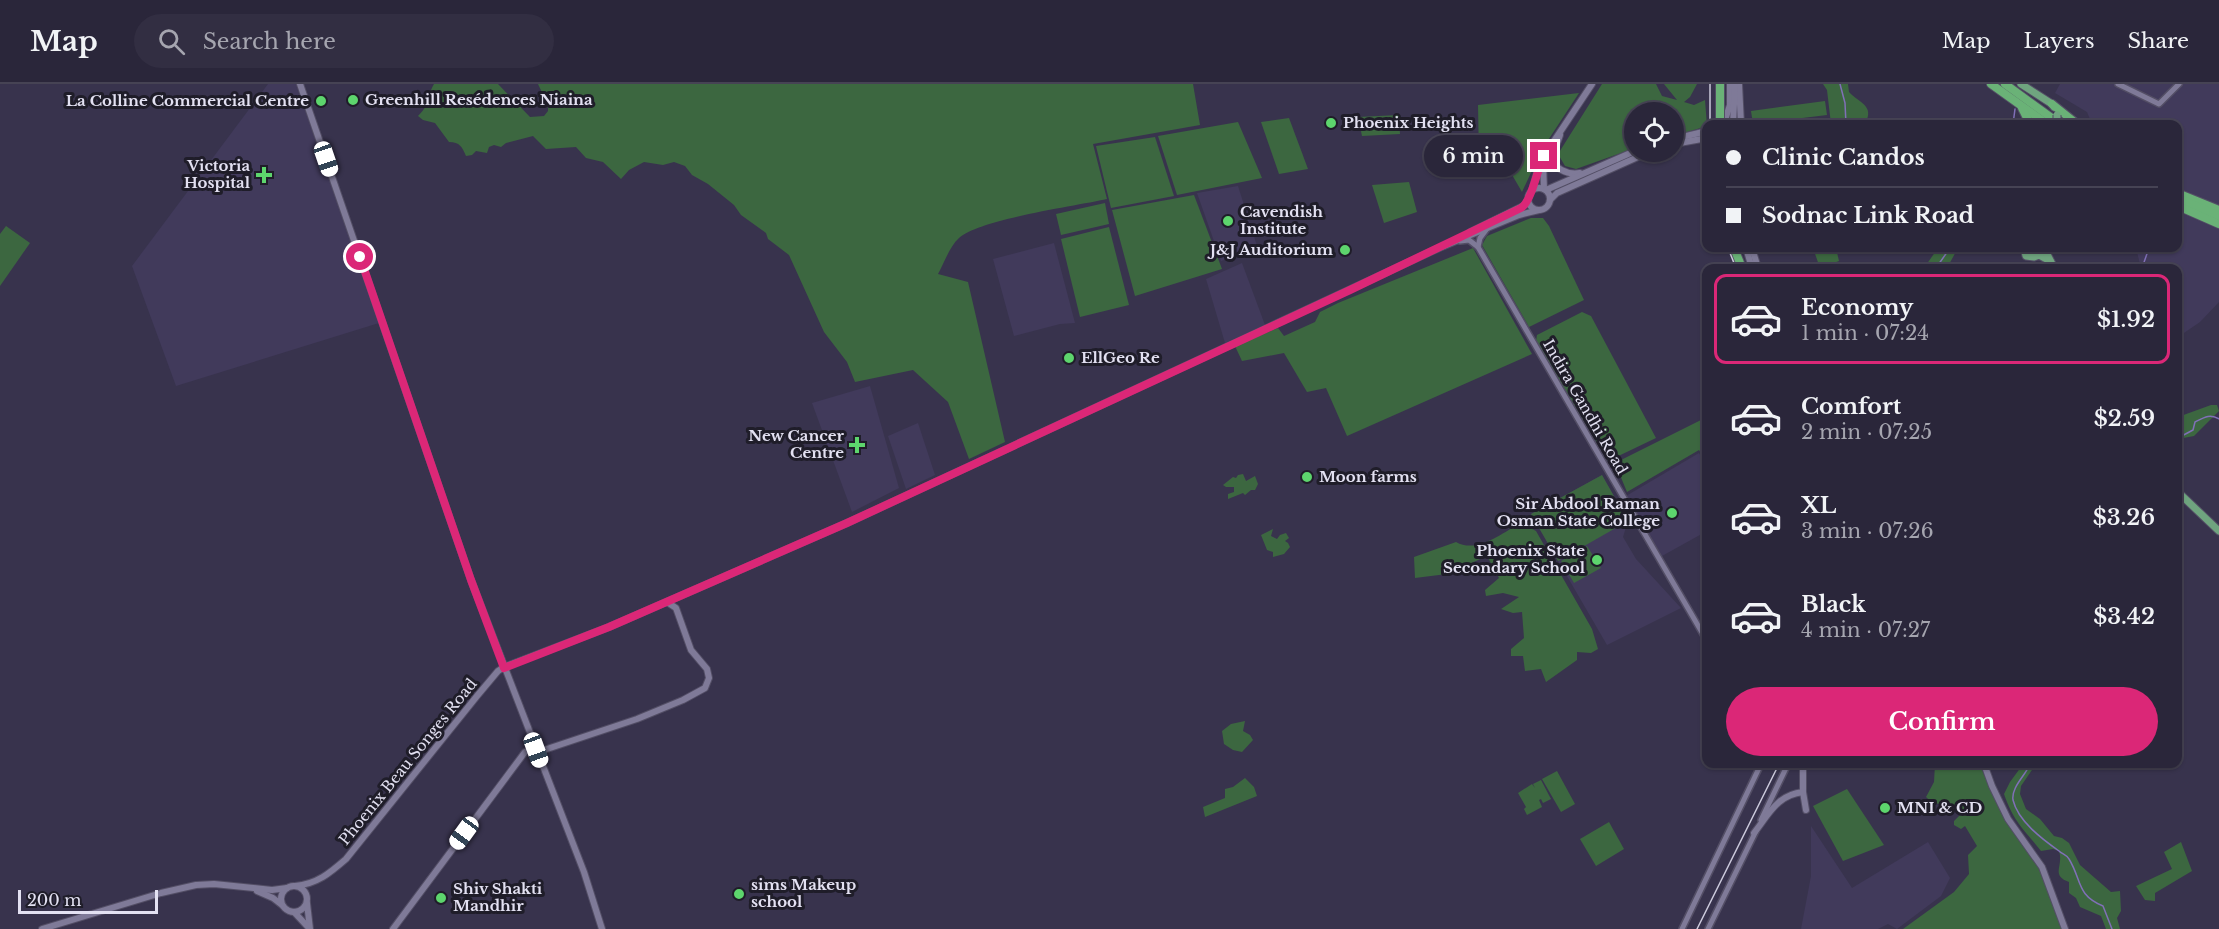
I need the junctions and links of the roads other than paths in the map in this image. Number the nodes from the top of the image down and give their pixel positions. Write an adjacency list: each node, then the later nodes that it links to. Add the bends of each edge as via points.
1 (300, 84): 60 (main road)
2 (1592, 84): 24 (main road)
3 (1720, 84): 14 (highway, bridge)
4 (1730, 84): 13 (main road)
5 (1737, 84): 17 (main road); 18 (main road)
6 (1991, 84): 11 (highway)
7 (2005, 84): 21 (highway)
8 (2021, 84): 12 (main road)
9 (2118, 84): 10 (street, via 2159,104)
10 (2179, 84)
11 (2015, 100): 19 (highway); 20 (highway)
12 (2052, 104): 22 (main road, bridge); 23 (highway)
13 (1730, 105): 15 (main road); 16 (main road)
14 (1719, 120)
15 (1723, 120)
16 (1732, 120)
17 (1732, 120)
18 (1742, 120)
19 (2028, 120)
20 (2042, 120)
21 (2053, 120)
22 (2057, 120)
23 (2072, 120)
24 (1564, 126): 31 (main road); 34 (main road, via 1553,155 1560,170 1569,174)
25 (1702, 134): 27 (main road)
26 (1702, 136): 28 (main road)
27 (1684, 137)
28 (1695, 140): 29 (main road); 30 (main road)
29 (1702, 141)
30 (1684, 142)
31 (1544, 156): 35 (main road); 36 (main road)
32 (1624, 156): 34 (main road)
33 (1627, 162): 40 (main road, via 1557,193)
34 (1600, 166): 35 (main road)
35 (1545, 189): 36 (main road); 40 (main road)
36 (1532, 190): 38 (main road)
37 (2182, 196): 43 (highway)
38 (1529, 197): 42 (main road); 48 (main road, via 1521,208)
39 (2182, 198): 44 (highway)
40 (1550, 200): 42 (main road)
41 (2182, 208): 45 (highway)
42 (1539, 210): 46 (main road)
43 (2219, 210)
44 (2219, 216)
45 (2219, 224)
46 (1486, 230): 47 (main road); 49 (street)
47 (1456, 241): 48 (main road); 49 (street, via 1469,240)
48 (1442, 246): 56 (main road)
49 (1479, 247): 59 (street, Indira Gandhi Road)
50 (2025, 252): 52 (main road, via 2026,256)
51 (2043, 252): 52 (main road)
52 (2039, 255): 53 (main road)
53 (2051, 264)
54 (2182, 496): 55 (main road)
55 (2219, 531)
56 (682, 596): 57 (main road); 58 (main road)
57 (667, 602): 58 (main road); 60 (main road)
58 (676, 608): 61 (main road, via 691,650 708,672 705,688 637,719)
59 (1702, 632)
60 (504, 668): 61 (main road); 69 (main road, Phoenix Beau Songes Road, via 357,845 331,872 309,884)
61 (536, 750): 77 (main road, via 529,749 523,754); 78 (main road)
62 (1759, 768): 79 (street)
63 (1786, 768): 68 (street)
64 (1803, 768): 66 (main road)
65 (1985, 768): 81 (main road, via 2008,819 2042,867)
66 (1803, 792): 67 (main road); 68 (main road, via 1777,802)
67 (1806, 810)
68 (1755, 833): 80 (street)
69 (295, 886): 70 (main road); 72 (main road, via 305,892)
70 (287, 888): 71 (main road); 73 (main road)
71 (251, 889): 73 (main road); 75 (main road, via 214,884 180,888)
72 (307, 903): 74 (main road); 76 (main road)
73 (282, 905): 74 (main road)
74 (294, 912): 76 (main road)
75 (42, 929)
76 (310, 929)
77 (393, 929)
78 (602, 929)
79 (1682, 929)
80 (1708, 929)
81 (2066, 929)

